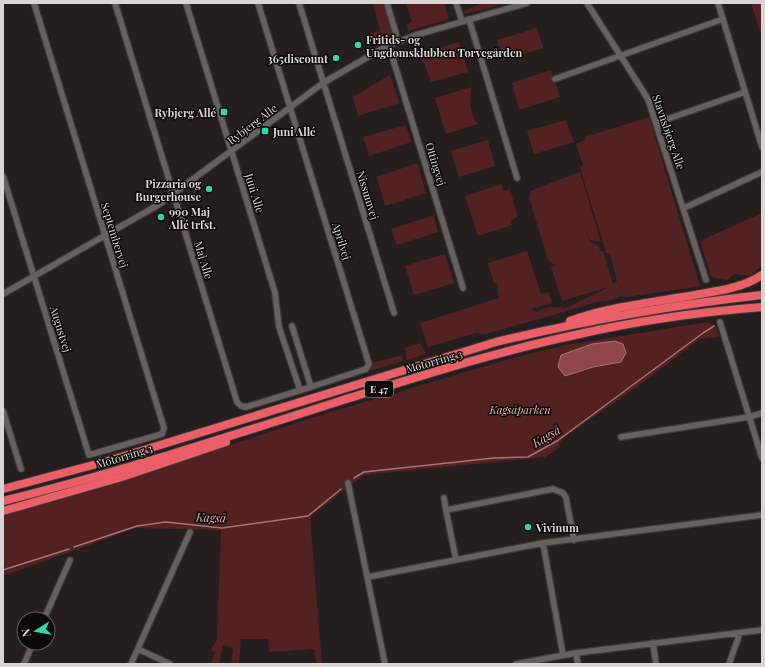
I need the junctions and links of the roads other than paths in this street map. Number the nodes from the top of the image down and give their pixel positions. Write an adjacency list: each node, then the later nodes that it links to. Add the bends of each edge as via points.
1 (34, 3): 29 (street, Septembervej)
2 (115, 3): 27 (street, Maj Alle)
3 (186, 3): 23 (street, Juni Alle)
4 (258, 3): 20 (street, Aprilvej)
5 (299, 3): 18 (street, Nissumvej)
6 (387, 3): 14 (street)
7 (456, 3): 13 (street)
8 (527, 3): 11 (street, Rybjerg Alle)
9 (587, 3): 16 (street, Stavnsbjerg Alle)
10 (718, 3): 12 (street)
11 (469, 19): 13 (street, Rybjerg Alle); 26 (street)
12 (723, 19): 16 (street); 19 (street)
13 (462, 21): 14 (street, Rybjerg Alle)
14 (398, 41): 15 (street, Rybjerg Alle)
15 (389, 46): 18 (street, Rybjerg Alle); 33 (street, Ottingvej)
16 (621, 54): 17 (street); 21 (street, Stavnsbjerg Alle, via 648,99)
17 (555, 78)
18 (324, 83): 20 (street, Rybjerg Alle); 37 (street, Nissumvej)
19 (745, 92): 21 (street); 22 (street)
20 (291, 108): 23 (street, Rybjerg Alle); 41 (street, Aprilvej, via 369,364 366,369)
21 (656, 123): 28 (street, Stavnsbjerg Alle)
22 (762, 147)
23 (232, 152): 27 (street, Rybjerg Alle); 42 (street, Juni Alle, via 275,293 280,327)
24 (762, 172): 28 (street)
25 (3, 176): 31 (street, Augustvej)
26 (517, 178)
27 (174, 194): 29 (street, Rybjerg Alle); 42 (street, Maj Alle, via 237,402 246,407)
28 (684, 208): 32 (street, Stavnsbjerg Alle)
29 (105, 236): 31 (street, Rybjerg Alle); 48 (street, Septembervej, via 164,428 162,434)
30 (762, 275): 40 (highway, via 746,284 585,316)
31 (34, 276): 34 (street, Rybjerg Alle); 48 (street, Augustvej, via 89,455)
32 (706, 280)
33 (463, 288)
34 (3, 294)
35 (762, 295): 40 (highway, Motorring 3 / E 47, via 636,312)
36 (762, 307): 46 (highway, Motorring 3 / E 47, via 718,311 574,335 438,370)
37 (394, 313)
38 (720, 322): 45 (street)
39 (292, 326): 41 (street)
40 (545, 330): 52 (highway, Motorring 3 / E 47, via 428,362 108,461)
41 (311, 387): 42 (street, Maj Alle)
42 (300, 390)
43 (3, 411): 50 (street)
44 (762, 413): 45 (street)
45 (749, 417): 47 (street); 49 (street)
46 (254, 428): 54 (highway, Motorring 3 / E 47, via 49,490); 56 (highway, via 219,444 122,477)
47 (621, 437)
48 (122, 445)
49 (762, 458)
50 (20, 468)
51 (348, 484): 63 (street)
52 (3, 489)
53 (444, 498): 55 (street)
54 (3, 501)
55 (446, 510): 59 (street, via 553,489 559,490 566,498); 62 (street)
56 (3, 511)
57 (762, 515): 59 (street)
58 (190, 532): 68 (street)
59 (574, 540): 60 (street)
60 (543, 543): 62 (street); 71 (street)
61 (70, 560): 64 (street)
62 (456, 560): 63 (street)
63 (368, 576): 75 (street)
64 (48, 611)
65 (762, 630): 66 (street)
66 (740, 633): 67 (street); 79 (street)
67 (653, 643): 70 (street); 78 (street)
68 (138, 649): 72 (street); 74 (street)
69 (30, 651): 73 (street)
70 (576, 653): 71 (street); 77 (street)
71 (563, 655): 76 (street)
72 (167, 663)
73 (24, 664)
74 (131, 664)
75 (385, 664)
76 (516, 664)
77 (578, 664)
78 (656, 664)
79 (729, 664)

